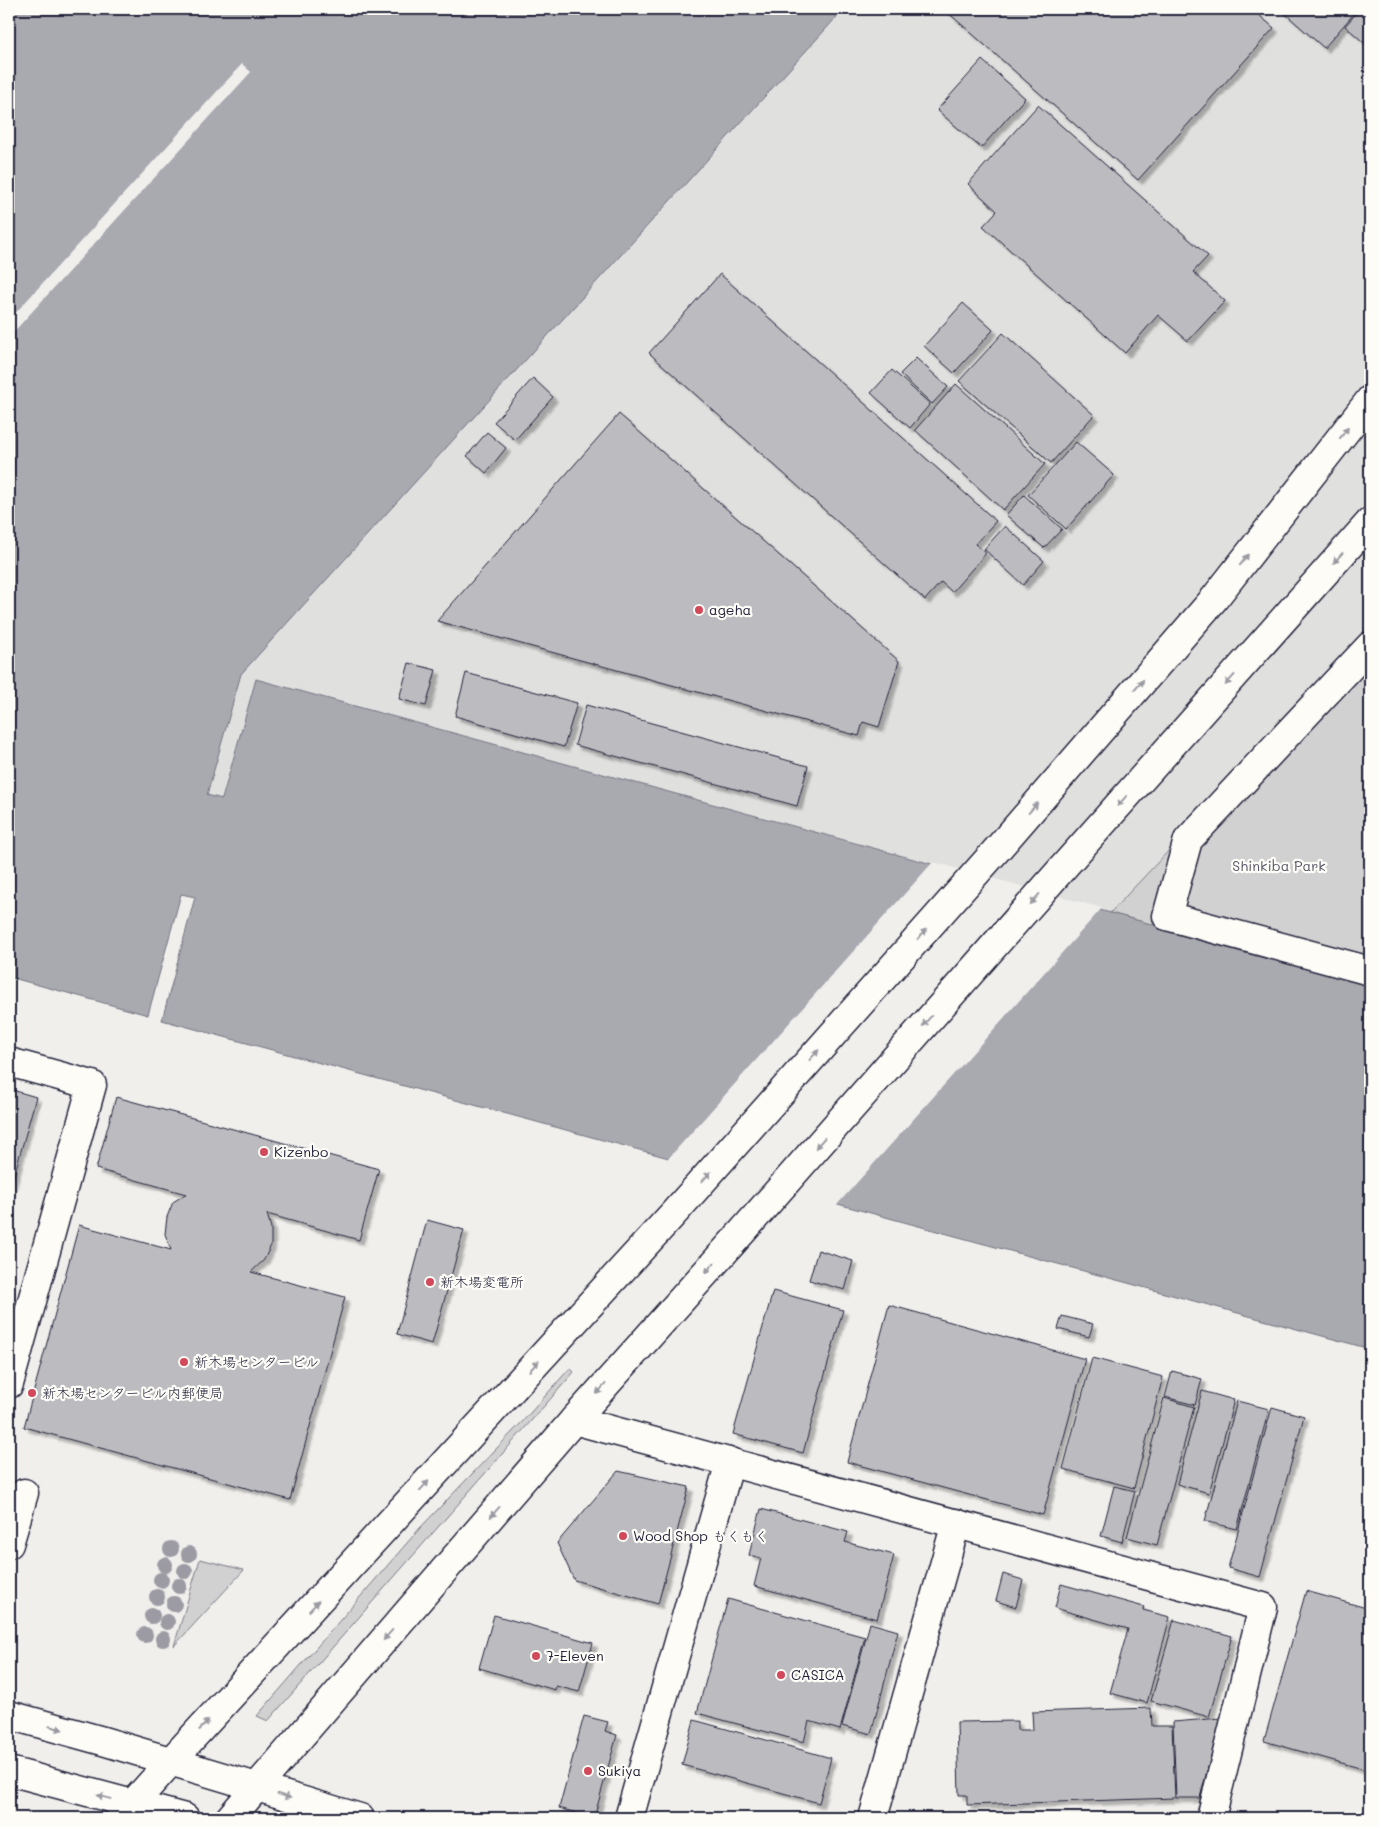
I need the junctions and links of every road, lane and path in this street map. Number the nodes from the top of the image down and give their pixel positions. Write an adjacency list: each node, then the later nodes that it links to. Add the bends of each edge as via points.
1 (1370, 400): 13 (street, one-way to 1, via 674,1213 1001,845 1214,599)
2 (1370, 522): 7 (street, one-way to 7)
3 (1370, 646): 4 (street, via 1188,840 1167,916)
4 (1370, 971)
5 (9, 1062): 6 (street, via 92,1085)
6 (9, 1384)
7 (574, 1420): 8 (street); 15 (street, one-way to 15)
8 (730, 1462): 10 (street); 20 (street)
9 (24, 1493): 11 (street)
10 (956, 1523): 21 (street); 22 (street, via 1263,1607)
11 (9, 1544)
12 (9, 1715): 13 (street, one-way to 13)
13 (171, 1761): 15 (street); 16 (street)
14 (9, 1770): 16 (street, one-way to 14)
15 (256, 1788): 18 (street); 19 (street, one-way to 19)
16 (126, 1811): 17 (street)
17 (185, 1818)
18 (230, 1818)
19 (360, 1818)
20 (629, 1818)
21 (873, 1818)
22 (1211, 1818)

